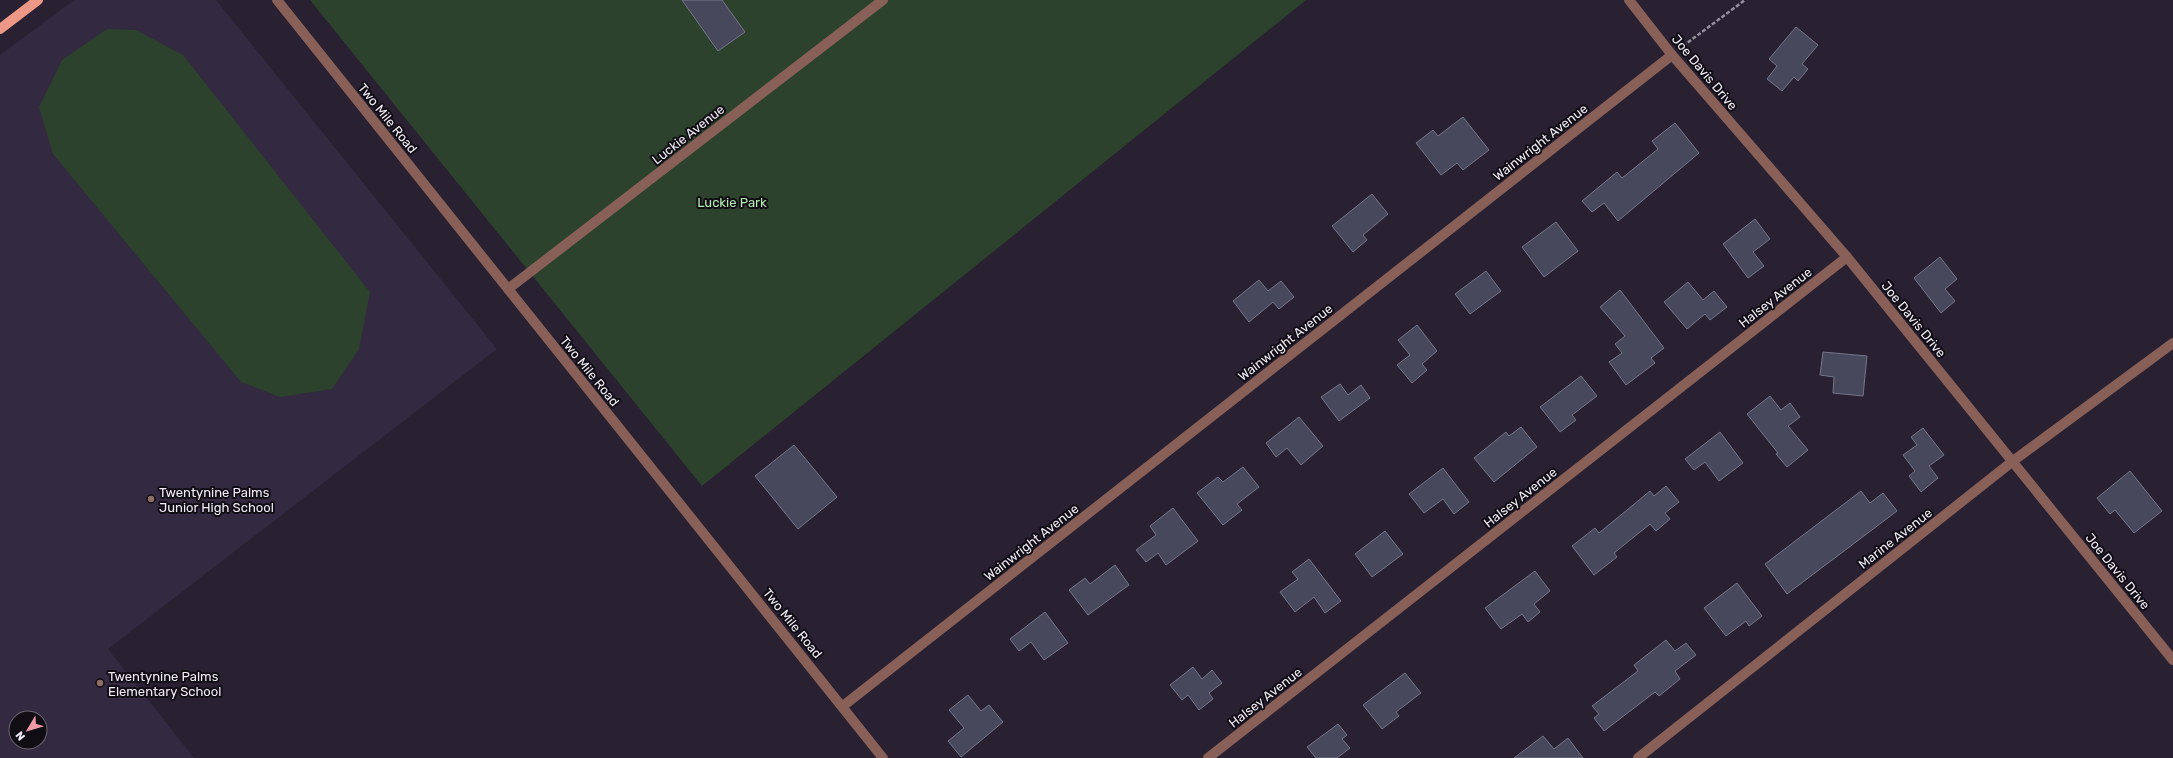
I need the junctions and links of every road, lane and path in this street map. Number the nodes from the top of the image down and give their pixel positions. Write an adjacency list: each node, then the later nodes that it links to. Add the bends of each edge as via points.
1 (38, 0): 6 (main road)
2 (277, 0): 9 (street, Two Mile Road)
3 (883, 0): 9 (street, Luckie Avenue)
4 (1629, 0): 7 (street, Joe Davis Drive)
5 (1745, 0): 7 (path)
6 (0, 28)
7 (1672, 55): 8 (street, Joe Davis Drive); 13 (street, Wainwright Avenue)
8 (1847, 257): 11 (street, Joe Davis Drive); 15 (street, Halsey Avenue)
9 (508, 289): 13 (street, Two Mile Road)
10 (2173, 343): 11 (street, Marine Avenue)
11 (2013, 461): 12 (street, Joe Davis Drive); 16 (street, Marine Avenue)
12 (2173, 660)
13 (843, 706): 14 (street, Two Mile Road)
14 (884, 758)
15 (1208, 758)
16 (1638, 758)

